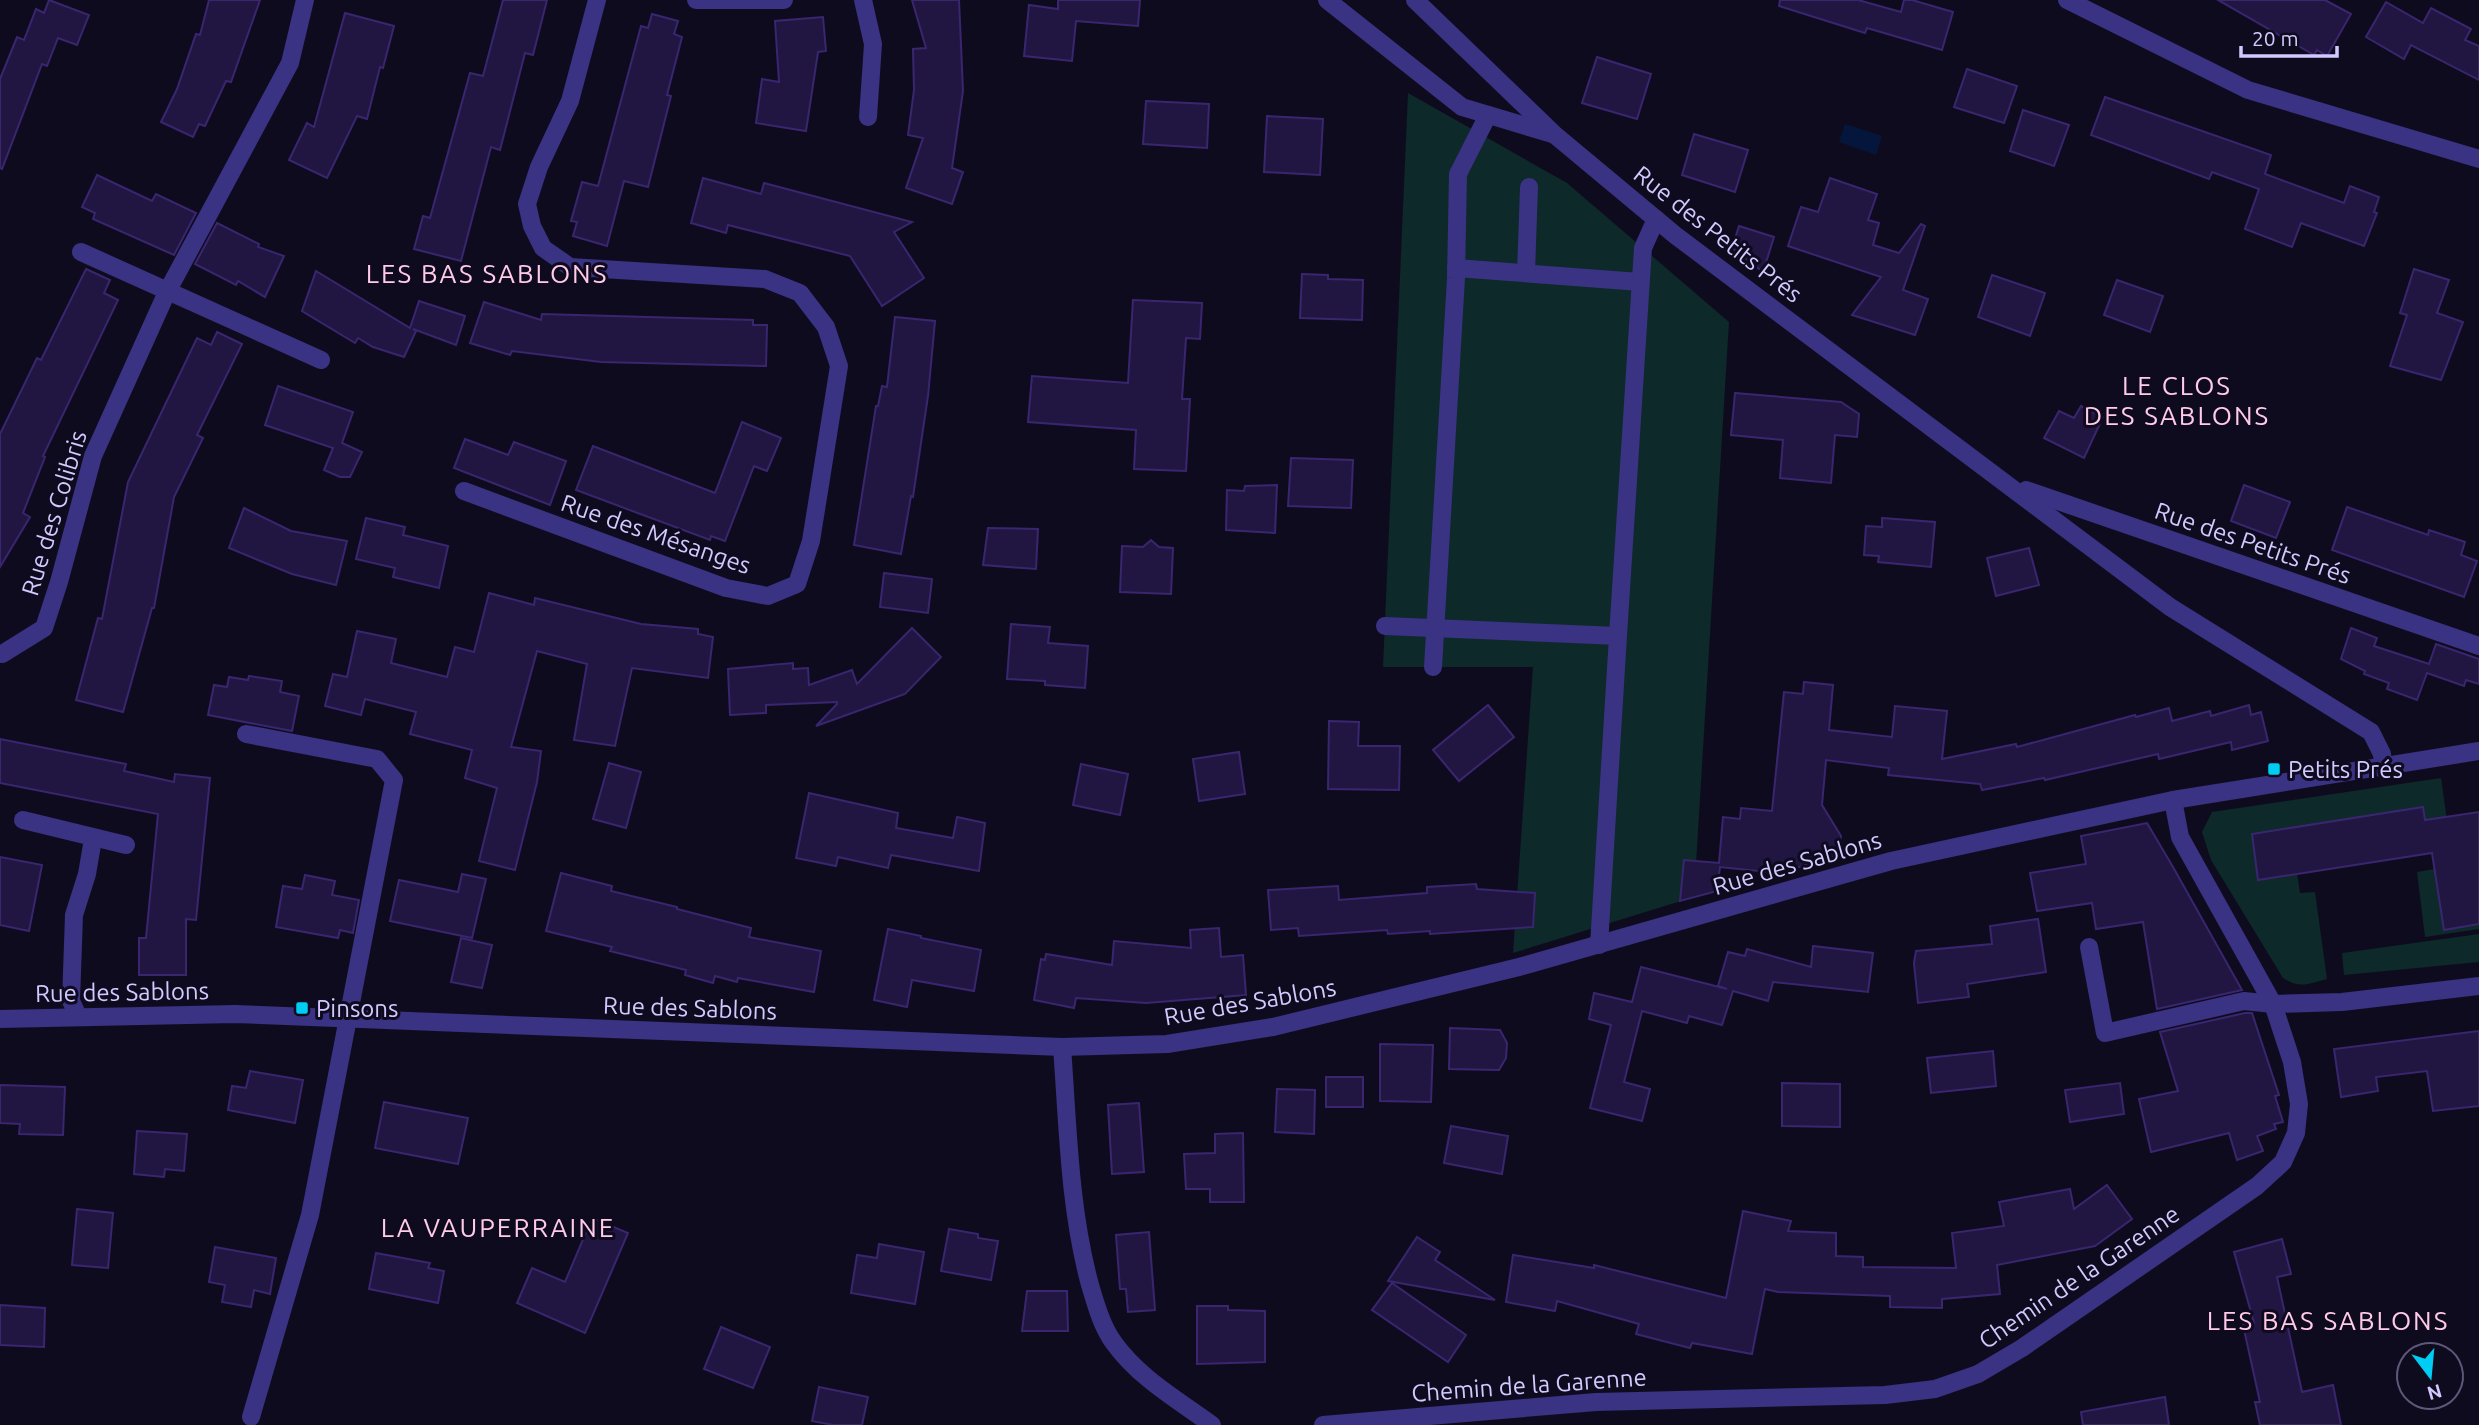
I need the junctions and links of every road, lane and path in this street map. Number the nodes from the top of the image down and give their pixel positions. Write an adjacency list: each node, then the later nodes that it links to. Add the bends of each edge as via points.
1 (305, 0): 19 (street, Rue des Colibris, via 290,63)
2 (597, 0): 22 (street, Rue des Mésanges, via 570,101 527,204 532,226 543,248 570,267 765,279 800,293 826,327 839,366 811,541 797,584 768,596 726,588)
3 (696, 0): 4 (street)
4 (784, 0)
5 (863, 0): 10 (street, via 873,44)
6 (1327, 0): 9 (street, via 1462,107)
7 (1415, 0): 11 (street, Rue des Petits Prés)
8 (2067, 0): 12 (street, via 2248,90)
9 (1488, 115): 11 (street); 16 (street, via 1458,174)
10 (868, 117)
11 (1555, 135): 14 (street, Rue des Petits Prés)
12 (2479, 159)
13 (1529, 187): 17 (street)
14 (1656, 219): 18 (street, via 1643,247); 21 (street, Rue des Petits Prés)
15 (81, 251): 19 (street)
16 (1456, 268): 17 (street); 24 (street)
17 (1526, 273): 18 (street)
18 (1640, 282): 25 (street)
19 (167, 292): 20 (street); 27 (street, Rue des Colibris, via 93,456 44,628)
20 (321, 360)
21 (2010, 485): 26 (street, Rue des Petits Prés); 31 (street, Rue des Petits Prés, via 2170,607 2371,732)
22 (464, 491)
23 (1385, 626): 24 (street)
24 (1434, 629): 25 (street); 28 (street)
25 (1618, 636): 36 (street)
26 (2479, 646)
27 (2, 653)
28 (1433, 667)
29 (246, 734): 41 (street, via 377,759 394,780)
30 (2479, 751): 31 (street, Rue des Sablons)
31 (2384, 765): 32 (street, Rue des Sablons)
32 (2173, 800): 36 (street, Rue des Sablons, via 1891,861); 39 (street, Chemin de la Garenne, via 2180,837)
33 (23, 820): 34 (street)
34 (93, 838): 35 (street); 40 (street, via 74,915 71,1002)
35 (126, 845)
36 (1599, 945): 43 (street, Rue des Sablons, via 1273,1027 1167,1044)
37 (2089, 947): 39 (street, via 2105,1033 2244,1000)
38 (2479, 986): 39 (street, via 2342,1002)
39 (2273, 1004): 46 (street, Chemin de la Garenne, via 2292,1062 2299,1104 2296,1133 2283,1162 2257,1186 1978,1374 1935,1389 1885,1395 1596,1402)
40 (78, 1016): 41 (street, Rue des Sablons); 42 (street, Rue des Sablons)
41 (350, 1018): 43 (street, Rue des Sablons); 44 (street, via 310,1215)
42 (0, 1019)
43 (1062, 1047): 45 (street, via 1073,1207 1097,1310 1113,1342 1139,1372)
44 (251, 1417)
45 (1212, 1425)
46 (1324, 1425)

